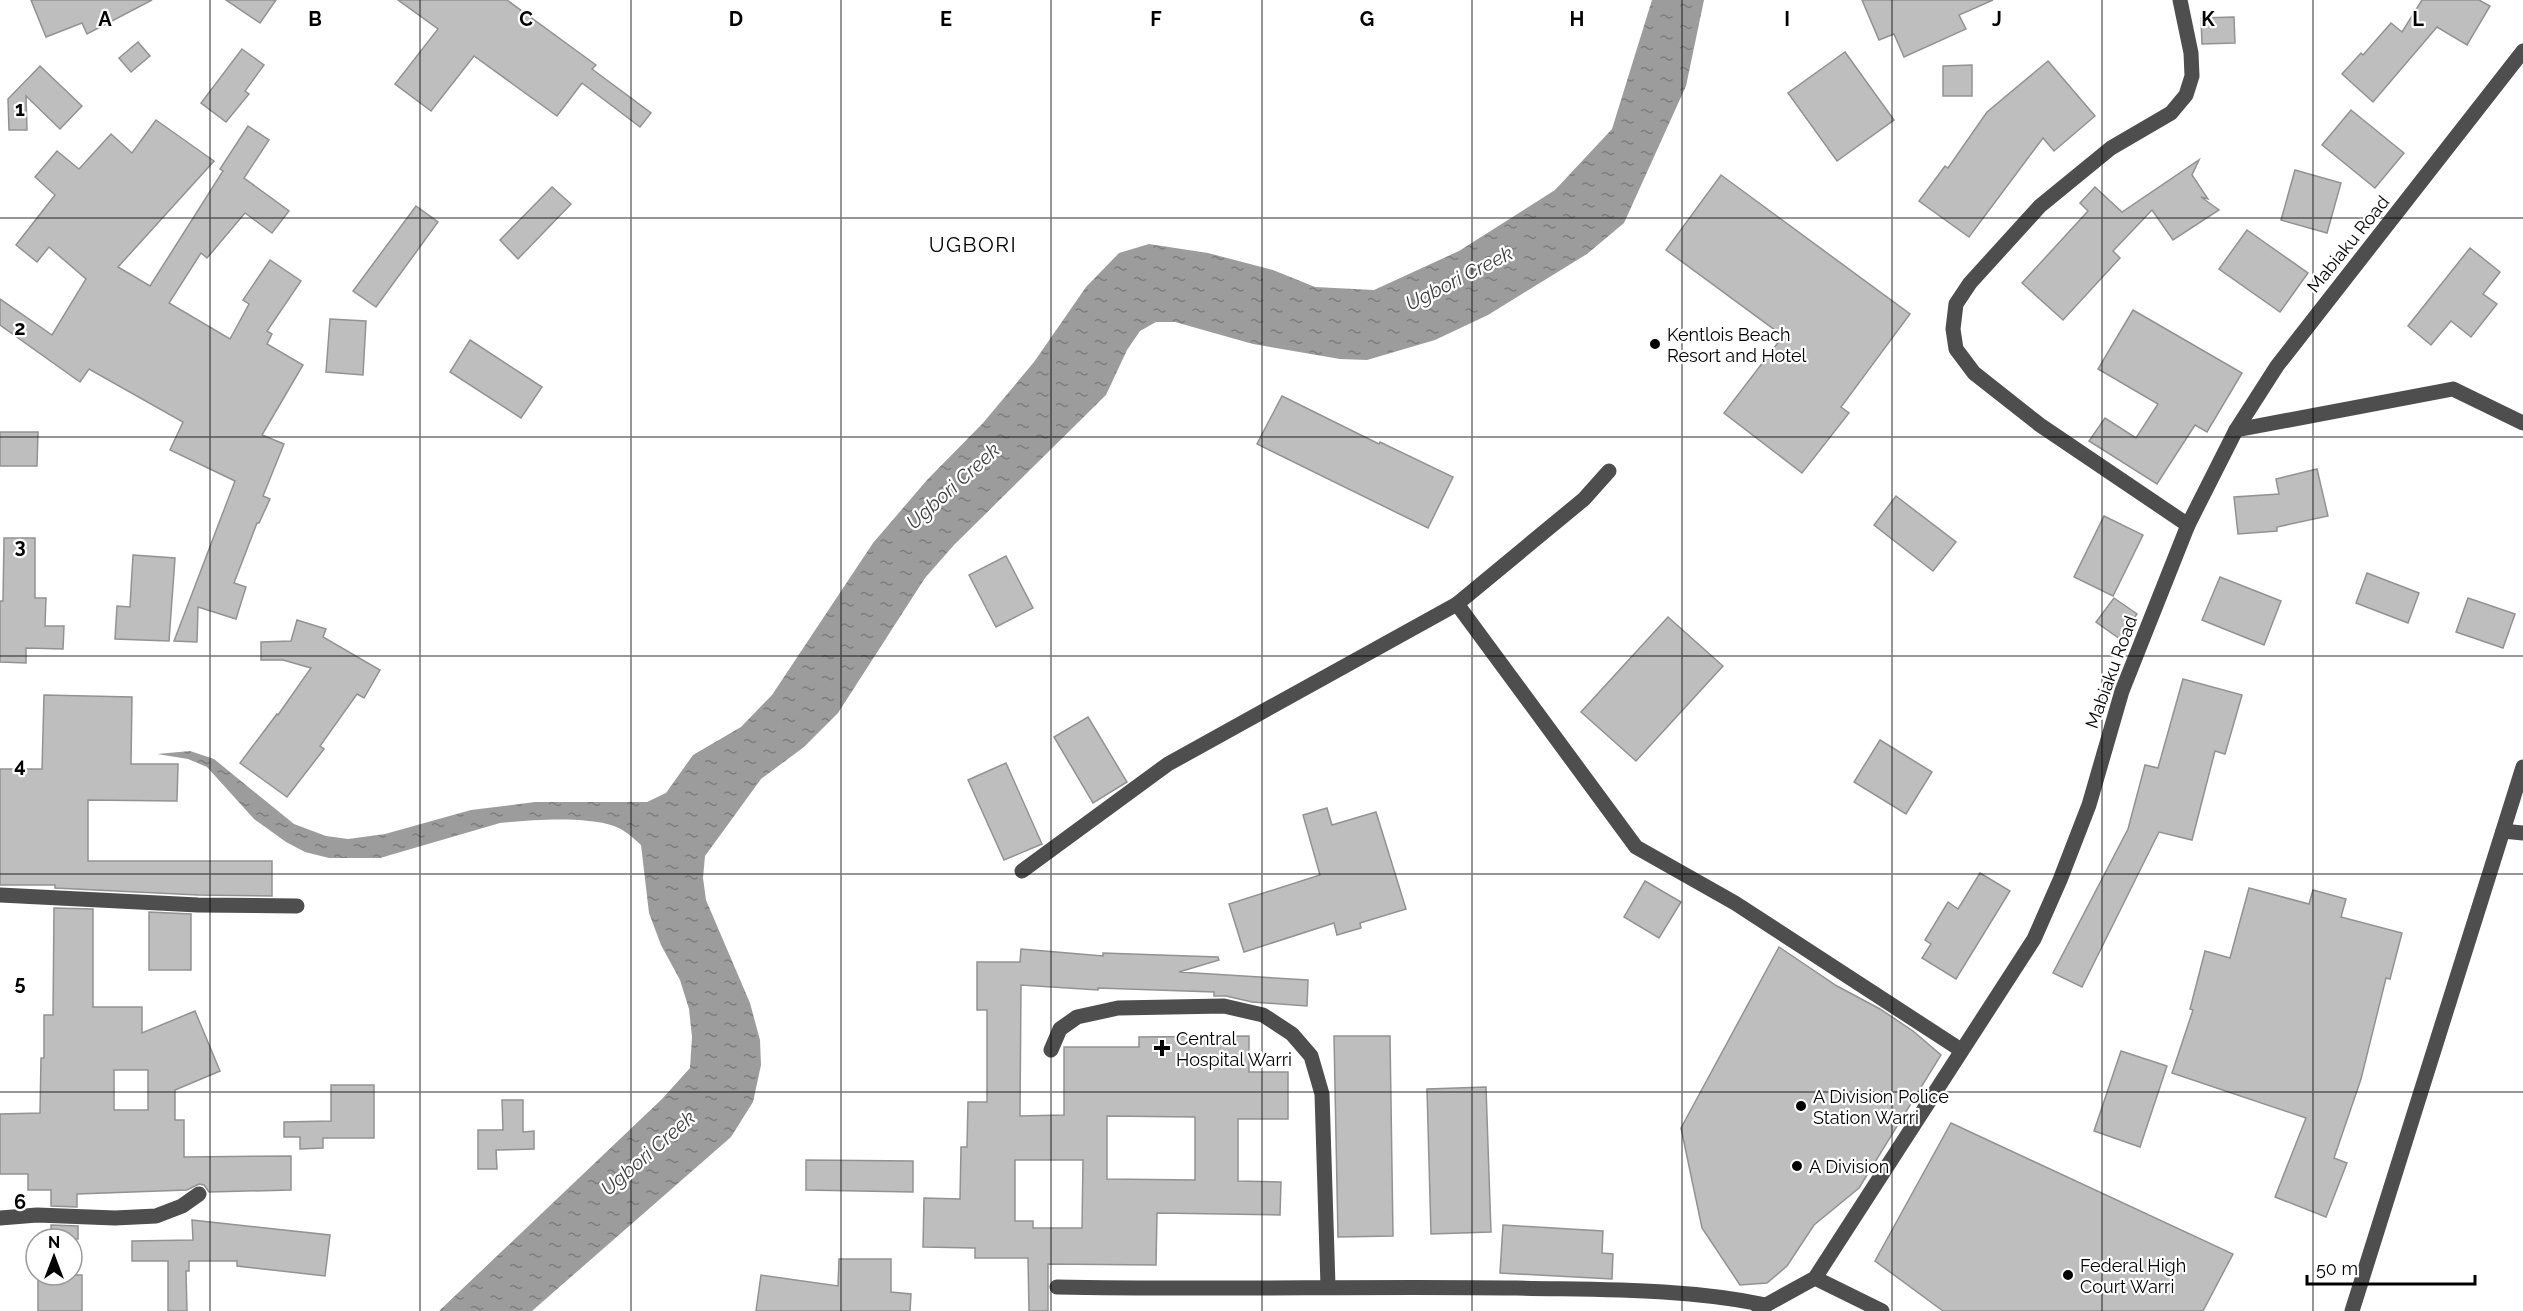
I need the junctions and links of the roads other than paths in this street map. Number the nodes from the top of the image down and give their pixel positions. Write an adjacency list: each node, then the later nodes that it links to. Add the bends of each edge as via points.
1 (2180, 0): 6 (street, via 2191,53 2192,76 2186,95 2171,113 2111,148 2040,206 1970,283 1956,304 1953,329 1956,349 1974,373 2040,425)
2 (2523, 51): 4 (street, Mabiaku Road, via 2277,366)
3 (2523, 423): 4 (street, via 2453,389)
4 (2236, 430): 6 (street, Mabiaku Road)
5 (1609, 471): 7 (street, via 1584,499)
6 (2188, 525): 15 (street, Mabiaku Road, via 2122,691 2089,805 2060,880 2034,939)
7 (1457, 604): 11 (street, via 1168,764); 15 (street, via 1636,847 1735,903)
8 (2523, 767): 9 (street)
9 (2503, 831): 10 (street); 23 (street)
10 (2523, 833)
11 (1022, 871)
12 (0, 895): 13 (street)
13 (297, 906)
14 (1051, 1050): 19 (street, via 1060,1029 1077,1017 1118,1008 1224,1006 1263,1015 1292,1034 1311,1056 1322,1094)
15 (1961, 1050): 18 (street, Mabiaku Road)
16 (199, 1194): 17 (street, via 156,1216)
17 (0, 1218)
18 (1815, 1278): 21 (street, Mabiaku Road); 22 (street)
19 (1328, 1286): 20 (street); 21 (street, via 1628,1290 1724,1296)
20 (1057, 1287)
21 (1762, 1308)
22 (1882, 1311)
23 (2352, 1311)

